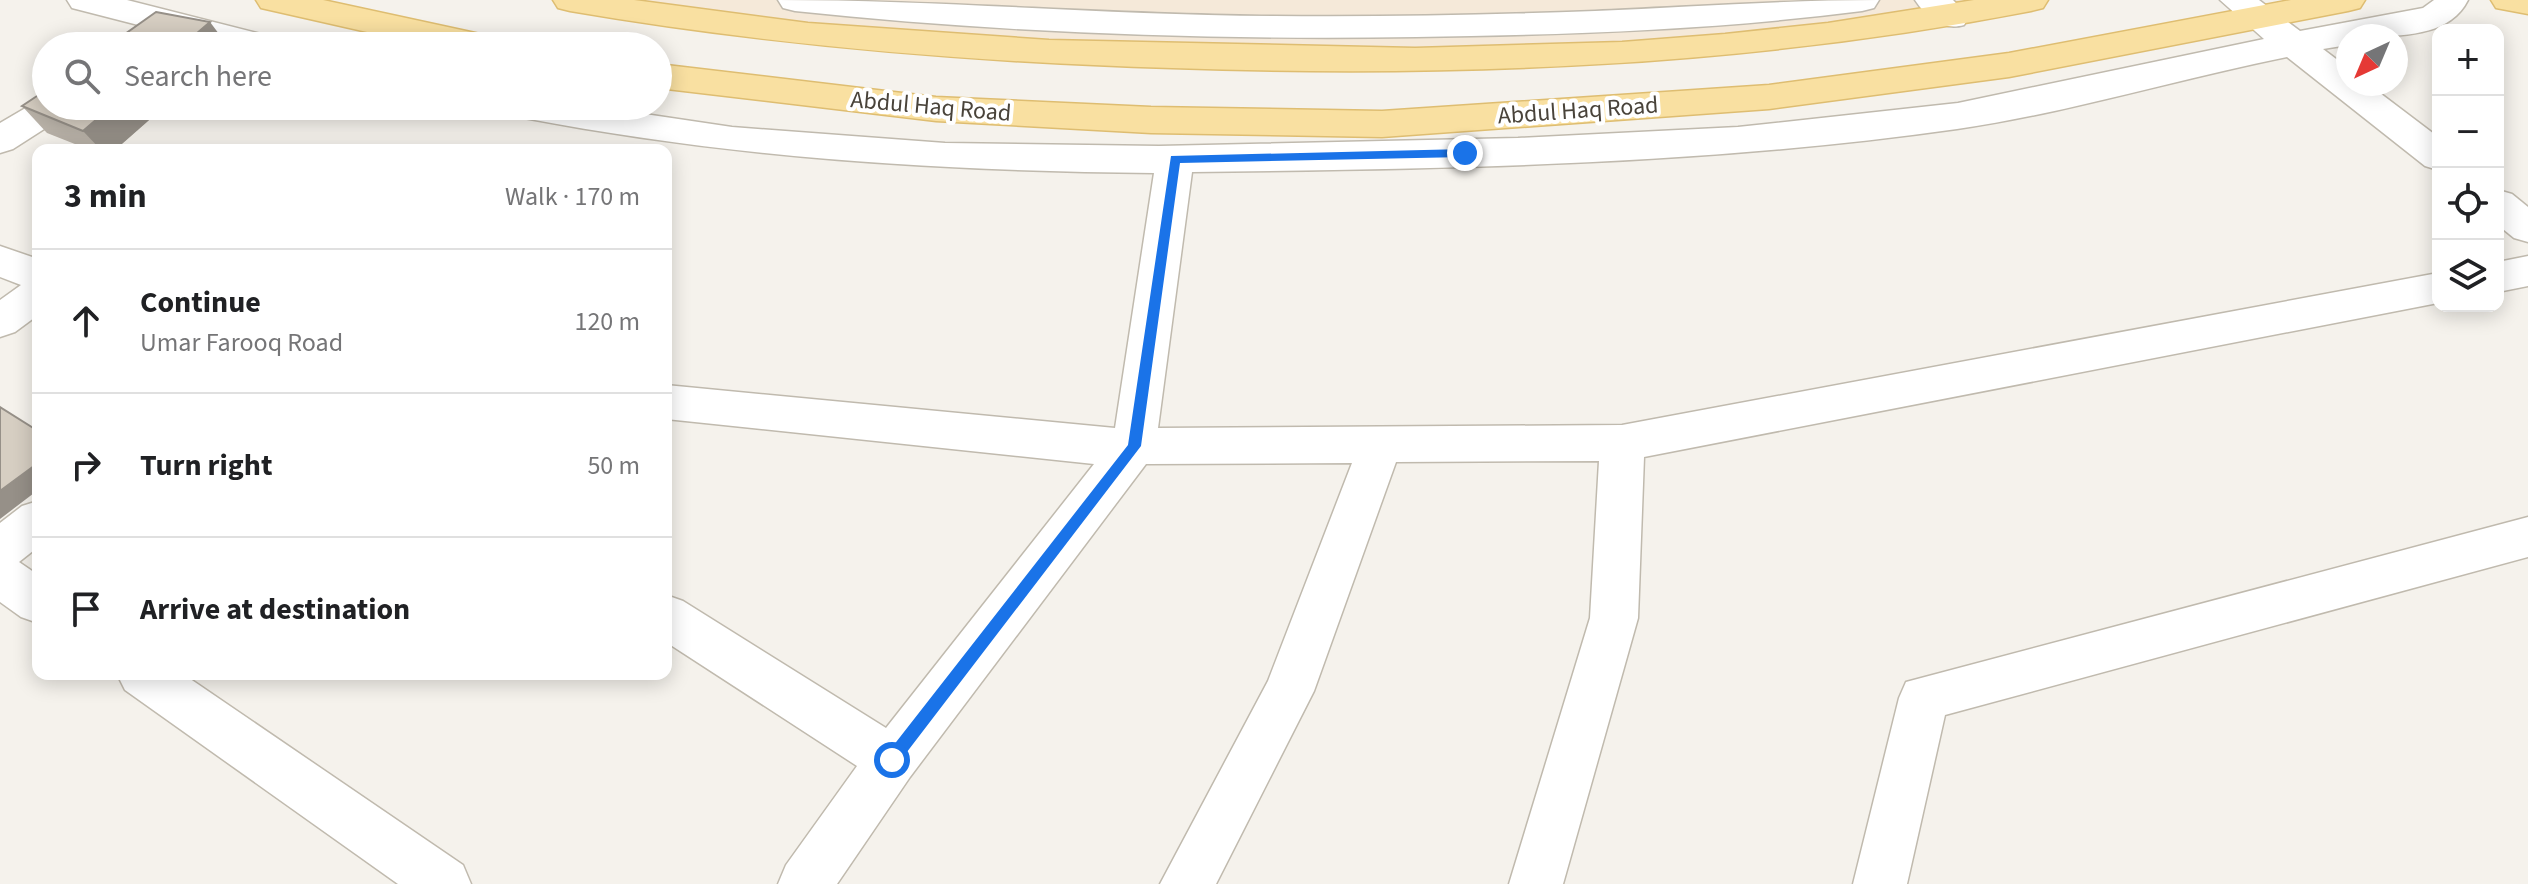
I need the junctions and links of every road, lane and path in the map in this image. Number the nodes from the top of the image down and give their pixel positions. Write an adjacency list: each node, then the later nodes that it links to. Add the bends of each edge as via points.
1 (84, 0): 14 (street)
2 (273, 0): 17 (main road)
3 (570, 0): 11 (main road)
4 (795, 0): 5 (street, via 1083,25 1357,28 1630,23)
5 (1862, 0)
6 (2031, 0): 12 (main road)
7 (2348, 0): 13 (main road, Abdul Haq Road)
8 (2451, 0): 18 (street, via 2445,12 2431,18)
9 (2508, 0): 10 (main road)
10 (2528, 3)
11 (653, 7): 12 (main road, via 1068,54 1349,61 1631,52 1803,39)
12 (1942, 8)
13 (2249, 9): 18 (street); 19 (main road, Abdul Haq Road, via 2009,65 1769,97 1382,124 936,109)
14 (179, 24): 15 (street); 16 (street)
15 (167, 32)
16 (210, 32)
17 (417, 32)
18 (2292, 43): 23 (street); 24 (street, via 1963,116 1761,140)
19 (672, 78)
20 (32, 119): 22 (street)
21 (613, 120): 24 (street, via 816,148)
22 (0, 140)
23 (2432, 152)
24 (1175, 159): 37 (street)
25 (2504, 209): 26 (street)
26 (2528, 228)
27 (0, 261): 29 (street)
28 (2528, 271): 30 (street)
29 (32, 273)
30 (2504, 276)
31 (2432, 289): 35 (street)
32 (32, 298): 33 (street)
33 (0, 321)
34 (672, 403): 37 (street)
35 (1622, 443): 36 (street); 49 (street, via 1614,618)
36 (1381, 444): 37 (street); 48 (street, via 1289,691)
37 (1134, 446): 45 (street)
38 (32, 525): 40 (street)
39 (2528, 537): 50 (street, via 1924,698)
40 (0, 550)
41 (0, 575): 42 (street)
42 (32, 598)
43 (672, 620): 45 (street)
44 (151, 680): 46 (street)
45 (892, 760): 47 (street)
46 (444, 884)
47 (805, 884)
48 (1187, 884)
49 (1536, 884)
50 (1880, 884)

